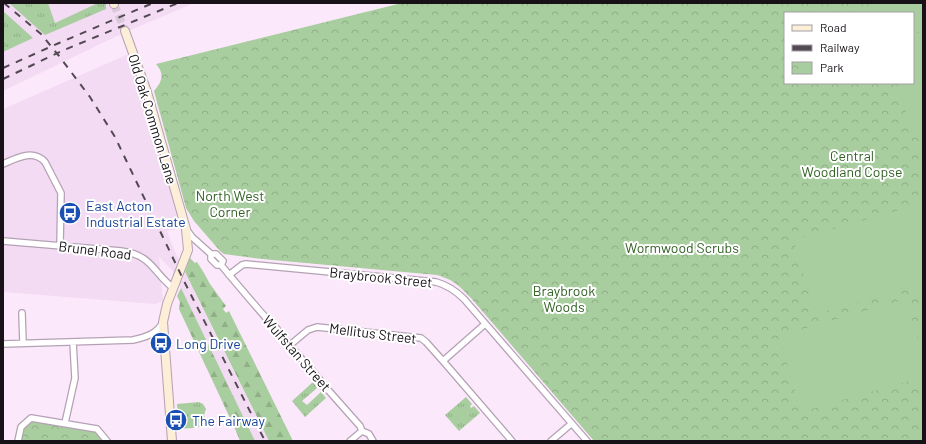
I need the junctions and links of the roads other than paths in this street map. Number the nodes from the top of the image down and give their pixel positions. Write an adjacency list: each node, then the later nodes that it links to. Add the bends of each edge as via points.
1 (125, 31): 3 (street, Old Oak Common Lane, via 148,94)
2 (3, 164): 5 (street, via 28,155 41,158 45,162 62,193)
3 (186, 229): 6 (street, Wulfstan Street, via 211,254 211,259 217,265 221,265); 7 (street, Old Oak Common Lane, via 188,250)
4 (3, 241): 5 (street, Brunel Road)
5 (60, 245): 7 (street, Brunel Road, via 135,253 152,264)
6 (229, 275): 10 (street, Braybrook Street, via 246,264 436,282 448,286 459,294); 14 (street, Wulfstan Street)
7 (173, 288): 9 (street, Old Oak Common Lane)
8 (22, 313): 12 (street)
9 (163, 322): 11 (street, via 156,332 133,340); 21 (street, Old Oak Common Lane)
10 (485, 324): 15 (street); 17 (street, Braybrook Street)
11 (73, 342): 12 (street); 16 (street, via 75,378)
12 (22, 343): 13 (street)
13 (3, 344)
14 (290, 345): 15 (street, Mellitus Street, via 308,330 317,327 372,332 421,338); 18 (street, Wulfstan Street)
15 (443, 361): 24 (street, Mellitus Street)
16 (65, 423): 19 (street, via 32,418 21,427); 20 (street, via 97,429)
17 (571, 424): 25 (street); 26 (street, Braybrook Street)
18 (362, 431): 22 (street); 23 (street, Wulfstan Street)
19 (18, 441)
20 (107, 441)
21 (172, 441)
22 (350, 441)
23 (373, 441)
24 (512, 441)
25 (551, 441)
26 (587, 441)

